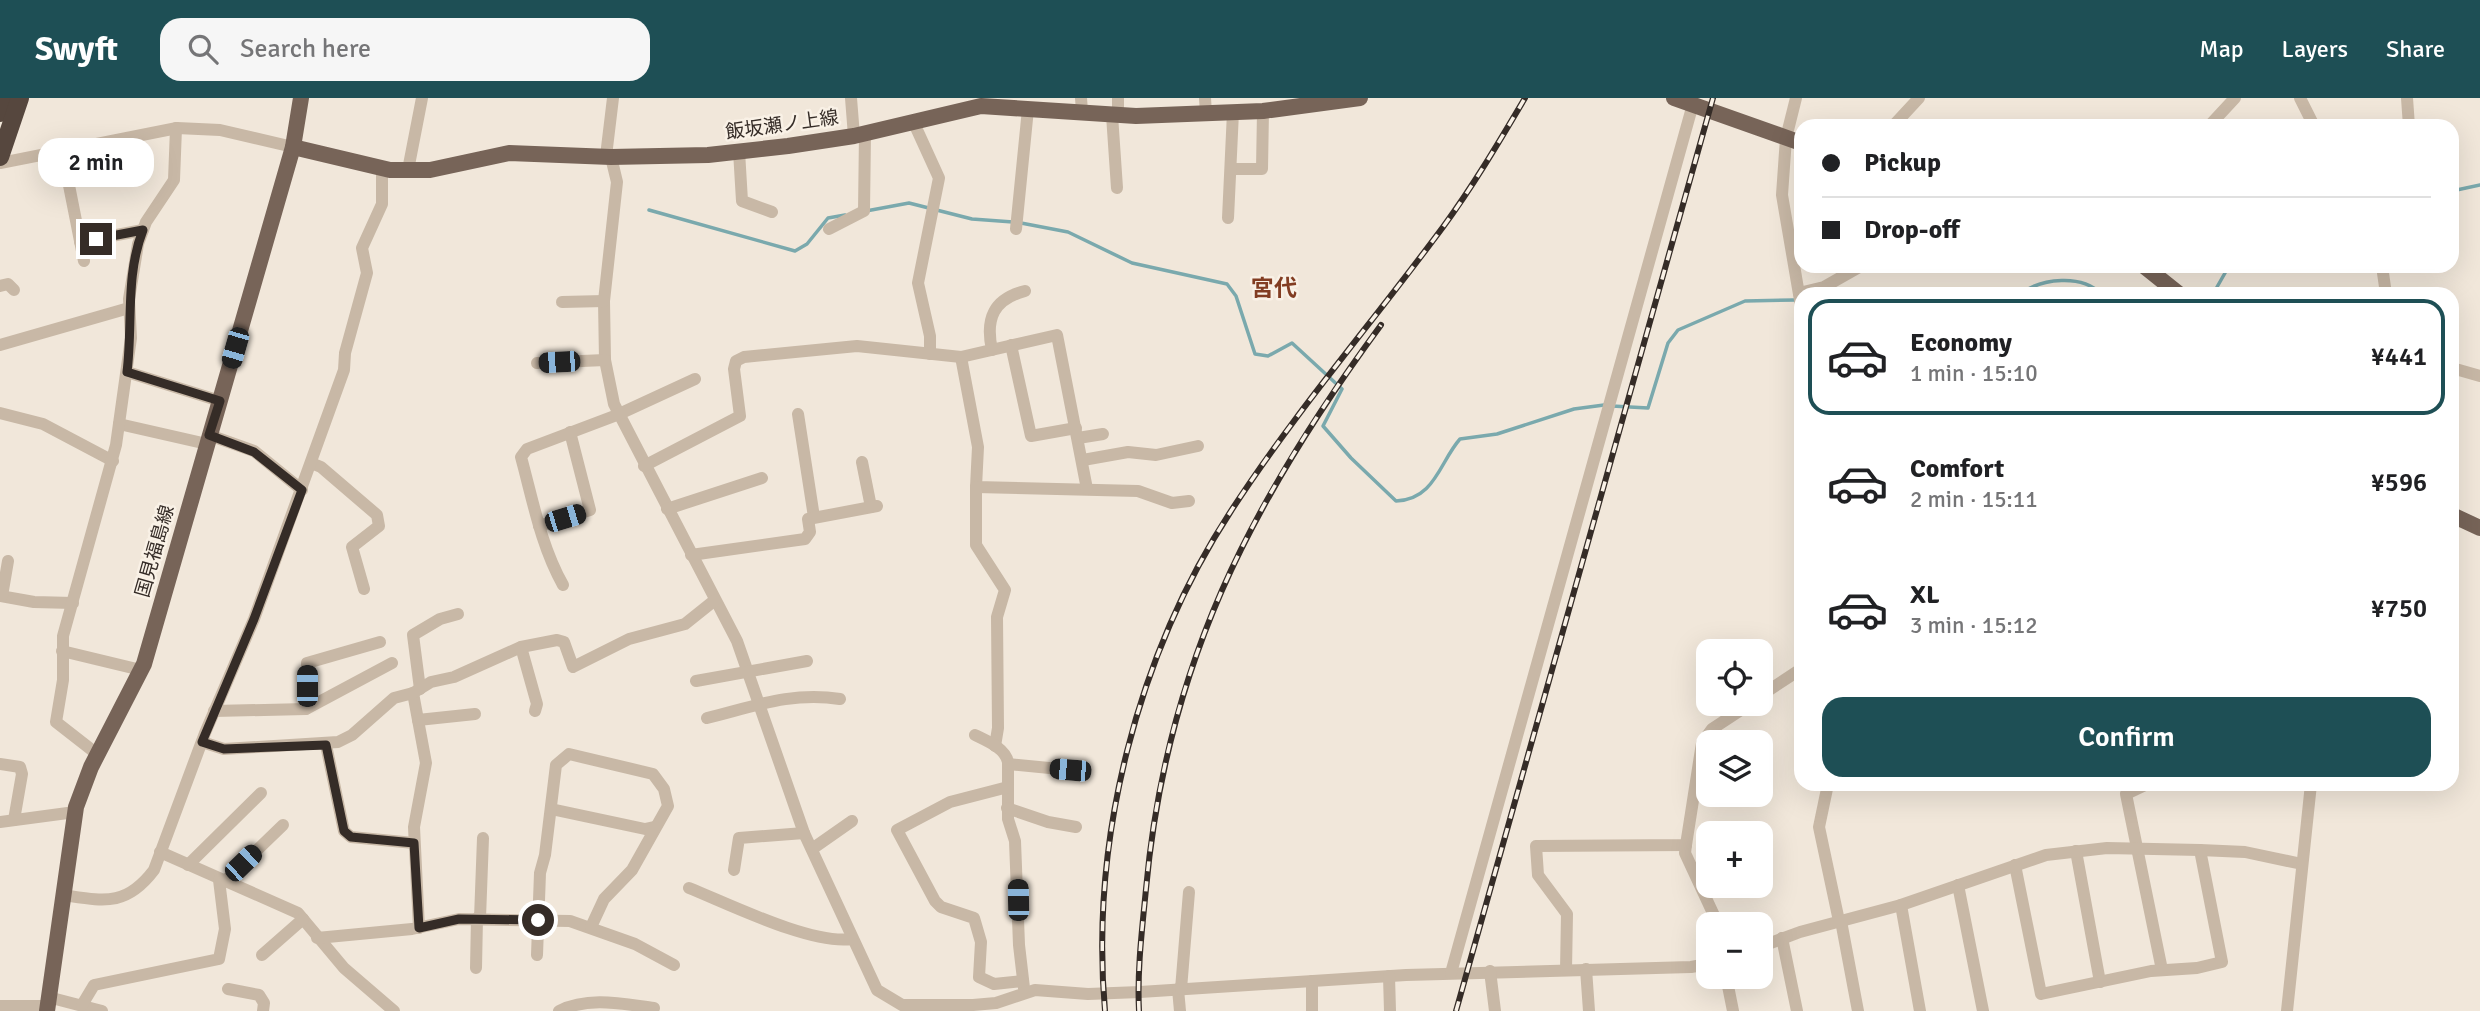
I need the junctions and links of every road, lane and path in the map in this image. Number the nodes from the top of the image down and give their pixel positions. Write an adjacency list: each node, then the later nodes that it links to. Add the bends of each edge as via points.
1 (5, 98): 21 (highway)
2 (20, 98): 35 (highway)
3 (302, 98): 32 (main road, 国見福島線)
4 (422, 98): 40 (street)
5 (613, 98): 36 (street)
6 (851, 98): 30 (street)
7 (1118, 98): 22 (street)
8 (1360, 98): 19 (main road, 飯坂瀬ノ上線)
9 (1674, 98): 16 (main road)
10 (1796, 98): 23 (street)
11 (1919, 98): 24 (street)
12 (2235, 98): 25 (street)
13 (2300, 98): 26 (street)
14 (2407, 98): 27 (street)
15 (1082, 104): 18 (main road, 飯坂瀬ノ上線); 22 (main road, 飯坂瀬ノ上線)
16 (1693, 104): 31 (main road); 185 (street)
17 (1206, 106): 20 (main road, 飯坂瀬ノ上線); 22 (main road, 飯坂瀬ノ上線)
18 (1028, 109): 28 (main road, 飯坂瀬ノ上線, via 981,106); 45 (street)
19 (1263, 111): 20 (main road, 飯坂瀬ノ上線); 39 (street, via 1262,169)
20 (1233, 112): 39 (street)
21 (0, 113)
22 (1115, 115): 41 (street)
23 (1795, 119)
24 (1900, 119)
25 (2216, 119)
26 (2310, 119)
27 (2408, 119)
28 (913, 121): 30 (main road, 飯坂瀬ノ上線); 63 (street, via 939,178 918,283)
29 (176, 128): 32 (street, via 220,130); 33 (street); 46 (street, via 174,180)
30 (860, 134): 34 (main road, 飯坂瀬ノ上線); 44 (street, via 864,211)
31 (1794, 140): 49 (street, via 1782,195)
32 (293, 147): 38 (main road, 飯坂瀬ノ上線); 71 (main road, 国見福島線)
33 (62, 150): 37 (street); 47 (street)
34 (739, 151): 36 (main road, 飯坂瀬ノ上線); 42 (street, via 742,201)
35 (0, 157)
36 (608, 157): 40 (main road, 飯坂瀬ノ上線, via 509,153 449,167); 57 (street, via 617,182)
37 (0, 163)
38 (382, 168): 40 (main road, 飯坂瀬ノ上線); 84 (street, via 382,204 362,248 367,273 344,370)
39 (1232, 169): 43 (street)
40 (408, 170)
41 (1117, 188)
42 (772, 212)
43 (1228, 218)
44 (829, 229)
45 (1016, 229)
46 (143, 230): 47 (street); 59 (street)
47 (80, 242): 48 (street)
48 (84, 261)
49 (1794, 265)
50 (1849, 273): 53 (street)
51 (2154, 273): 54 (main road)
52 (0, 286): 55 (street, via 8,284)
53 (1824, 287)
54 (2171, 287)
55 (14, 290)
56 (1025, 291): 62 (street, via 1006,296 996,307 990,323)
57 (604, 301): 58 (street); 65 (street)
58 (562, 302)
59 (129, 308): 60 (street); 68 (street)
60 (0, 345)
61 (1011, 345): 62 (street); 77 (street, via 1031,436); 77 (street, via 1057,335)
62 (992, 350): 64 (street)
63 (930, 354): 64 (street); 85 (street, via 857,346 744,357 736,361 734,369 740,416)
64 (961, 357): 87 (street, via 978,447)
65 (605, 360): 66 (street); 74 (street)
66 (537, 363)
67 (2459, 370): 69 (street)
68 (127, 372): 71 (street); 75 (street)
69 (2480, 376)
70 (695, 379): 74 (street)
71 (220, 401): 79 (main road, 国見福島線)
72 (0, 413): 81 (street, via 43,424)
73 (797, 414): 92 (street)
74 (617, 415): 76 (street); 85 (street)
75 (119, 425): 79 (street); 81 (street)
76 (570, 432): 94 (street, via 527,449 521,457); 94 (street, via 590,510)
77 (1077, 433): 78 (street); 82 (street)
78 (1103, 434)
79 (208, 440): 89 (street, via 254,452); 109 (main road, 国見福島線)
80 (1198, 446): 82 (street, via 1157,455 1128,452)
81 (113, 460): 102 (street)
82 (1083, 460): 88 (street)
83 (862, 461): 92 (street, via 874,506)
84 (311, 463): 89 (street); 99 (street, via 377,515 379,526 352,547)
85 (644, 466): 91 (street)
86 (762, 478): 91 (street)
87 (976, 487): 88 (street); 127 (street, via 976,545 1005,590 998,617)
88 (1087, 489): 90 (street, via 1144,492 1172,503)
89 (302, 490): 118 (street)
90 (1189, 501)
91 (667, 509): 96 (street)
92 (814, 517): 96 (street, via 808,519 810,532 805,539)
93 (2459, 518): 95 (main road)
94 (540, 526): 98 (street)
95 (2480, 528)
96 (691, 555): 101 (street)
97 (8, 561): 100 (street)
98 (563, 585)
99 (364, 589)
100 (1, 596): 102 (street)
101 (715, 600): 105 (street, via 685,624 629,639 573,667 564,642); 110 (street)
102 (73, 603): 106 (street)
103 (458, 614): 114 (street, via 414,635)
104 (380, 642): 117 (street, via 307,663)
105 (521, 647): 114 (street); 119 (street)
106 (62, 651): 109 (street); 128 (street, via 56,722)
107 (807, 661): 110 (street)
108 (392, 663): 117 (street)
109 (141, 670): 128 (main road, 国見福島線)
110 (748, 672): 112 (street); 116 (street)
111 (1794, 674): 113 (street)
112 (696, 681)
113 (1773, 687)
114 (416, 691): 123 (street); 126 (street, via 394,698 352,734)
115 (840, 699): 116 (street, via 816,695)
116 (759, 703): 122 (street); 146 (street)
117 (306, 709): 118 (street)
118 (214, 711): 125 (street)
119 (535, 711)
120 (475, 714): 123 (street)
121 (1732, 716): 149 (street, via 1712,729 1702,743)
122 (707, 718)
123 (418, 720): 148 (street, via 426,771 417,800)
124 (975, 735): 127 (street)
125 (202, 742): 126 (street, via 224,749); 154 (street)
126 (326, 745): 148 (street, via 344,831 351,837)
127 (995, 746): 130 (street, via 1007,756)
128 (97, 754): 139 (main road, 国見福島線)
129 (0, 764): 140 (street, via 20,767 23,774)
130 (1008, 764): 131 (street); 132 (street)
131 (1070, 770)
132 (1008, 787): 137 (street); 189 (street, via 950,802 897,830 935,901 974,918 981,942 979,976 994,984)
133 (1827, 791): 169 (street, via 1819,827)
134 (2132, 791): 151 (street, via 2126,794)
135 (2310, 791): 155 (street)
136 (261, 793): 156 (street)
137 (1007, 808): 145 (street); 189 (street, via 1015,841)
138 (551, 809): 144 (street, via 645,829); 144 (street, via 556,765 569,754 653,774 664,789 668,806); 168 (street)
139 (75, 813): 140 (street); 163 (main road, 国見福島線)
140 (14, 820): 142 (street)
141 (852, 821): 150 (street)
142 (0, 822)
143 (283, 825): 159 (street)
144 (654, 827): 170 (street, via 632,870 604,899)
145 (1076, 827)
146 (804, 833): 150 (street); 158 (street, via 739,838)
147 (483, 838): 166 (street)
148 (414, 843): 171 (street)
149 (1686, 845): 165 (street, via 1685,853); 182 (street, via 1536,846 1538,876 1567,914)
150 (812, 849): 174 (street)
151 (2137, 849): 152 (street); 153 (street); 183 (street)
152 (2200, 850): 155 (street, via 2245,852); 183 (street, via 2222,962)
153 (2076, 851): 157 (street); 188 (street)
154 (160, 852): 156 (street); 163 (street, via 153,870 131,894 111,900)
155 (2302, 864): 213 (street)
156 (188, 865): 159 (street)
157 (2015, 866): 160 (street); 188 (street, via 2040,994)
158 (734, 870)
159 (221, 881): 167 (street); 194 (street, via 225,929 219,959 94,985)
160 (1958, 885): 164 (street); 212 (street)
161 (689, 888): 174 (street, via 805,933)
162 (1189, 892): 191 (street)
163 (63, 895): 193 (main road, 国見福島線)
164 (1901, 905): 169 (street); 211 (street)
165 (1712, 912)
166 (479, 918): 168 (street); 171 (street); 180 (street)
167 (303, 919): 172 (street); 176 (street)
168 (538, 920): 170 (street); 177 (street)
169 (1840, 921): 173 (street); 210 (street)
170 (591, 927): 179 (street)
171 (419, 928): 172 (street)
172 (317, 938): 199 (street)
173 (1782, 938): 175 (street); 209 (street)
174 (852, 939): 198 (street, via 877,990 902,1005)
175 (1773, 942)
176 (262, 955)
177 (537, 955)
178 (1696, 964): 181 (street)
179 (674, 965)
180 (476, 968)
181 (1586, 969): 182 (street); 207 (street)
182 (1566, 970): 184 (street)
183 (2162, 970): 188 (street)
184 (1490, 971): 185 (street); 206 (street)
185 (1451, 973): 186 (street)
186 (1390, 976): 187 (street); 205 (street)
187 (1312, 981): 191 (street); 204 (street)
188 (2100, 982)
189 (1024, 986): 191 (street, via 1088,994); 196 (street)
190 (228, 989): 201 (street, via 259,995)
191 (1180, 989): 203 (street)
192 (1729, 989): 208 (street)
193 (47, 1005): 194 (street); 195 (street)
194 (82, 1005): 200 (street)
195 (0, 1006)
196 (997, 1007): 198 (street)
197 (654, 1008): 202 (street, via 592,1002)
198 (921, 1009)
199 (390, 1010)
200 (102, 1011)
201 (263, 1011)
202 (559, 1011)
203 (1180, 1011)
204 (1312, 1011)
205 (1390, 1011)
206 (1495, 1011)
207 (1589, 1011)
208 (1733, 1011)
209 (1797, 1011)
210 (1858, 1011)
211 (1920, 1011)
212 (1983, 1011)
213 (2287, 1011)

